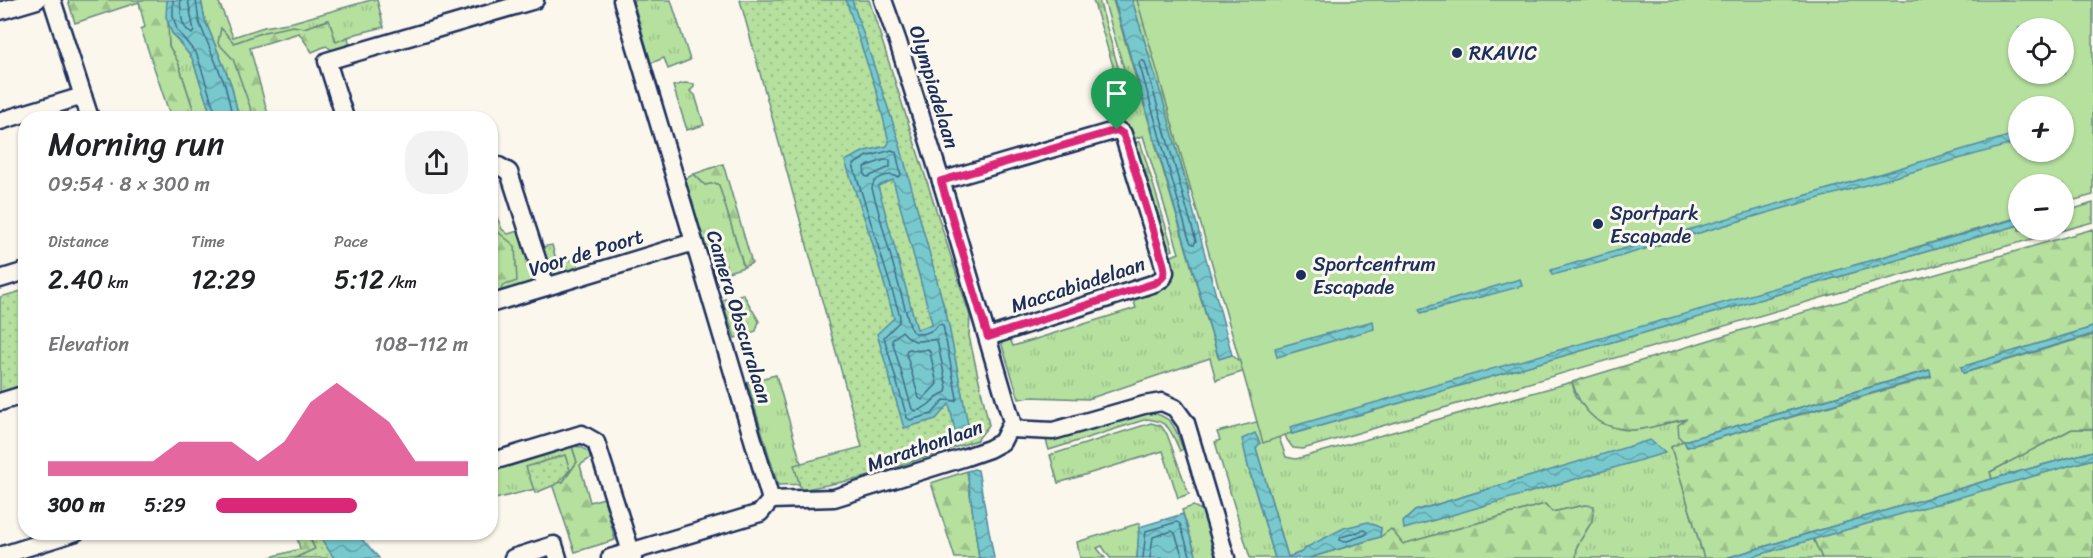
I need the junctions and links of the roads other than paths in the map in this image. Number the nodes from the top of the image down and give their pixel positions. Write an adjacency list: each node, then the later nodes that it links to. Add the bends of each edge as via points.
1 (37, 0): 6 (street)
2 (52, 0): 7 (street)
3 (535, 0): 10 (street, via 327,61)
4 (622, 0): 15 (street, Camera Obscuralaan)
5 (888, 1): 14 (street, Olympiadelaan)
6 (0, 11)
7 (83, 96): 8 (street); 9 (street)
8 (33, 111)
9 (88, 111)
10 (343, 111)
11 (18, 116): 12 (street)
12 (0, 121)
13 (498, 166): 18 (street, via 509,172)
14 (941, 181): 20 (street, Olympiadelaan); 20 (street, Maccabiadelaan, via 1117,130 1123,134 1163,263 1163,278 1155,283)
15 (694, 242): 18 (street, Voor de Poort); 25 (street, Camera Obscuralaan)
16 (18, 273): 17 (street)
17 (0, 279)
18 (546, 287): 19 (street, Voor de Poort)
19 (498, 302)
20 (988, 337): 23 (street, Olympiadelaan, via 1010,412)
21 (18, 396): 22 (street)
22 (0, 402)
23 (1010, 429): 25 (street, Marathonlaan, via 1002,442 989,449 834,498); 32 (street, Marathonlaan, via 1053,431 1162,402 1174,408 1186,423)
24 (498, 460): 28 (street, via 582,434 596,442)
25 (771, 500): 28 (street, via 760,513)
26 (52, 540): 27 (street)
27 (7, 555)
28 (632, 555): 31 (street)
29 (513, 558): 30 (street, via 554,545)
30 (558, 558)
31 (610, 558)
32 (1227, 558)

